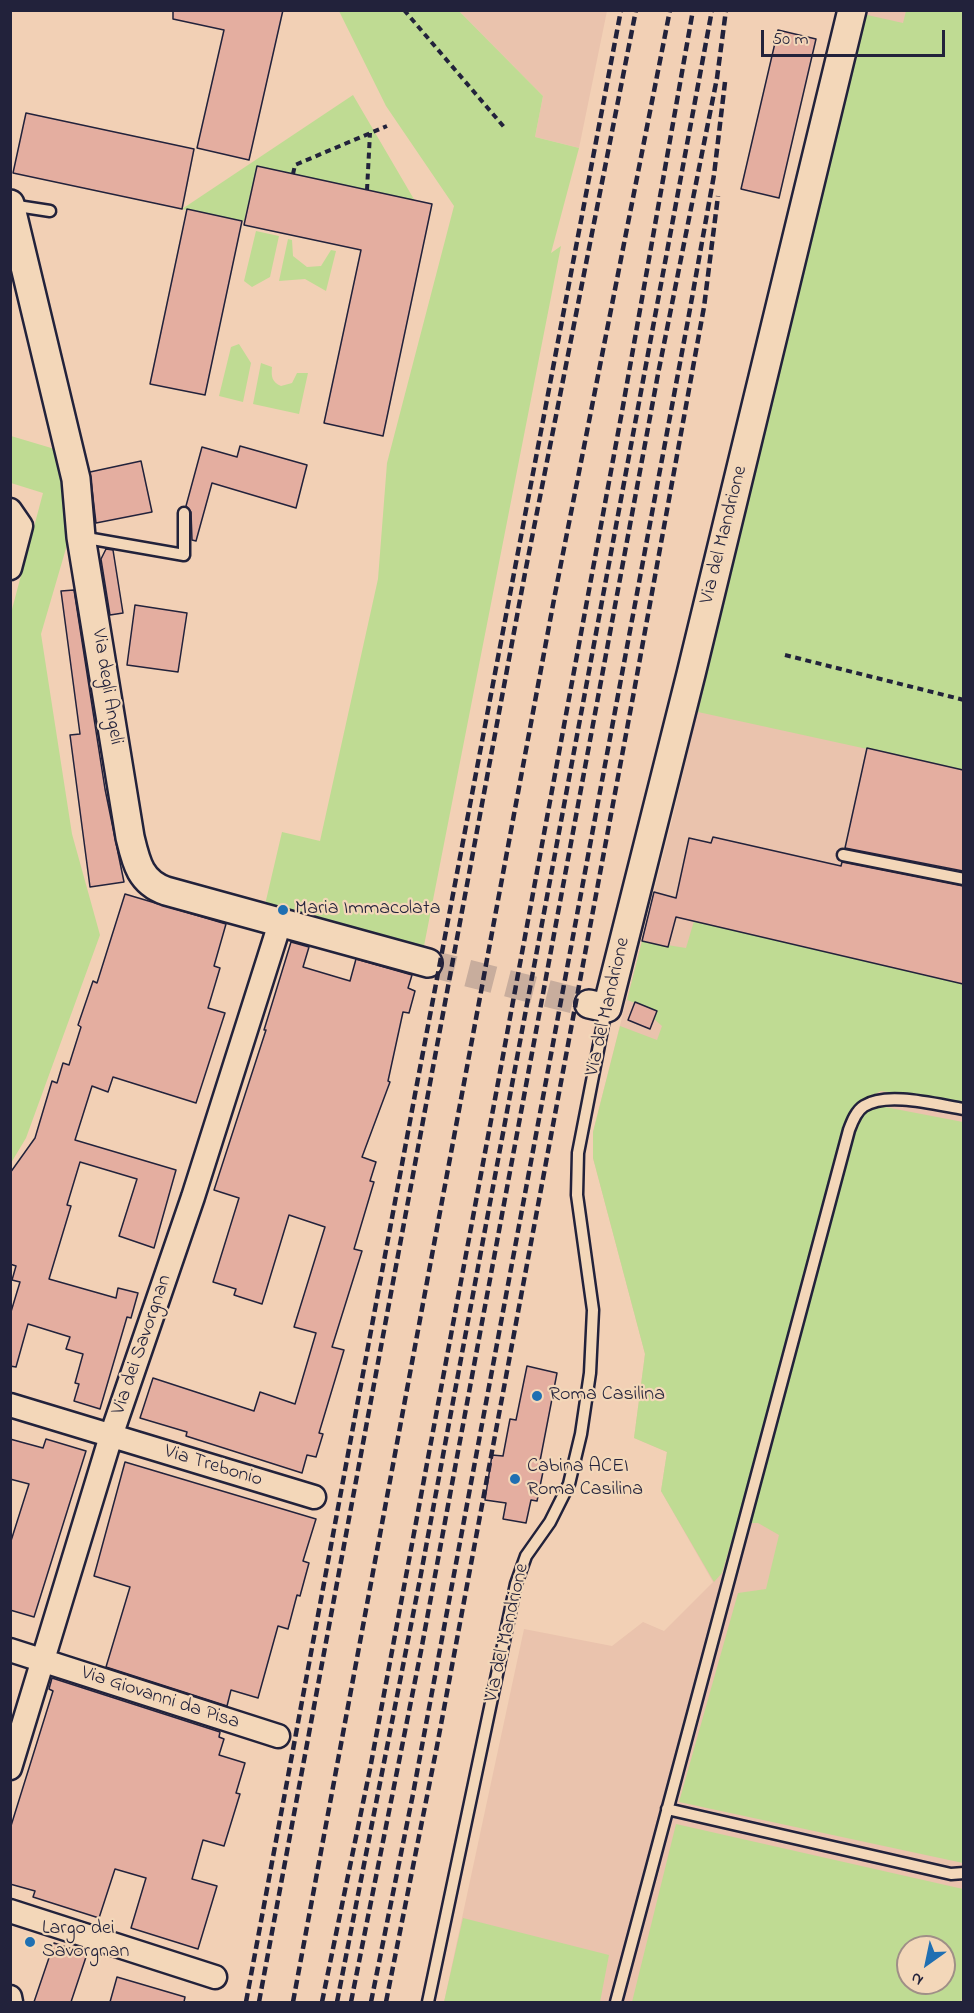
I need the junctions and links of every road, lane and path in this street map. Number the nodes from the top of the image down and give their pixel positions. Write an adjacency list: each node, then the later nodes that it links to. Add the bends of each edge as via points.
1 (404, 10): 4 (path)
2 (852, 10): 20 (street, Via del Mandrione, via 686,696)
3 (387, 126): 5 (path)
4 (504, 127)
5 (370, 133): 6 (path, via 295,165); 7 (path)
6 (293, 174)
7 (367, 190)
8 (11, 204): 9 (lane); 12 (street, Via degli Angeli, via 76,479)
9 (50, 211)
10 (184, 513): 12 (lane, via 184,555)
11 (16, 518): 13 (street)
12 (81, 537): 18 (street, Via degli Angeli, via 138,869 161,890)
13 (10, 567)
14 (785, 655): 15 (path)
15 (963, 700)
16 (843, 855): 17 (lane)
17 (963, 879)
18 (280, 923): 19 (street, Via degli Angeli); 23 (street, Via dei Savorgnan, via 193,1197)
19 (428, 963)
20 (598, 1006): 33 (lane, Via del Mandrione, via 578,1153 577,1195 593,1319 579,1451 560,1503 526,1556 516,1584)
21 (963, 1109): 29 (lane, via 891,1100 865,1105 853,1120)
22 (10, 1405): 23 (street, Via Trebonio)
23 (111, 1436): 24 (street, Via Trebonio); 26 (street, Via dei Savorgnan)
24 (314, 1497)
25 (10, 1650): 26 (street, Via Giovanni da Pisa)
26 (43, 1661): 27 (street, Via Giovanni da Pisa); 28 (street, Via dei Savorgnan)
27 (278, 1736)
28 (10, 1768)
29 (667, 1809): 30 (lane, via 951,1874); 34 (lane)
30 (963, 1873)
31 (10, 1911): 32 (street)
32 (215, 1977)
33 (428, 2002)
34 (616, 2002)

